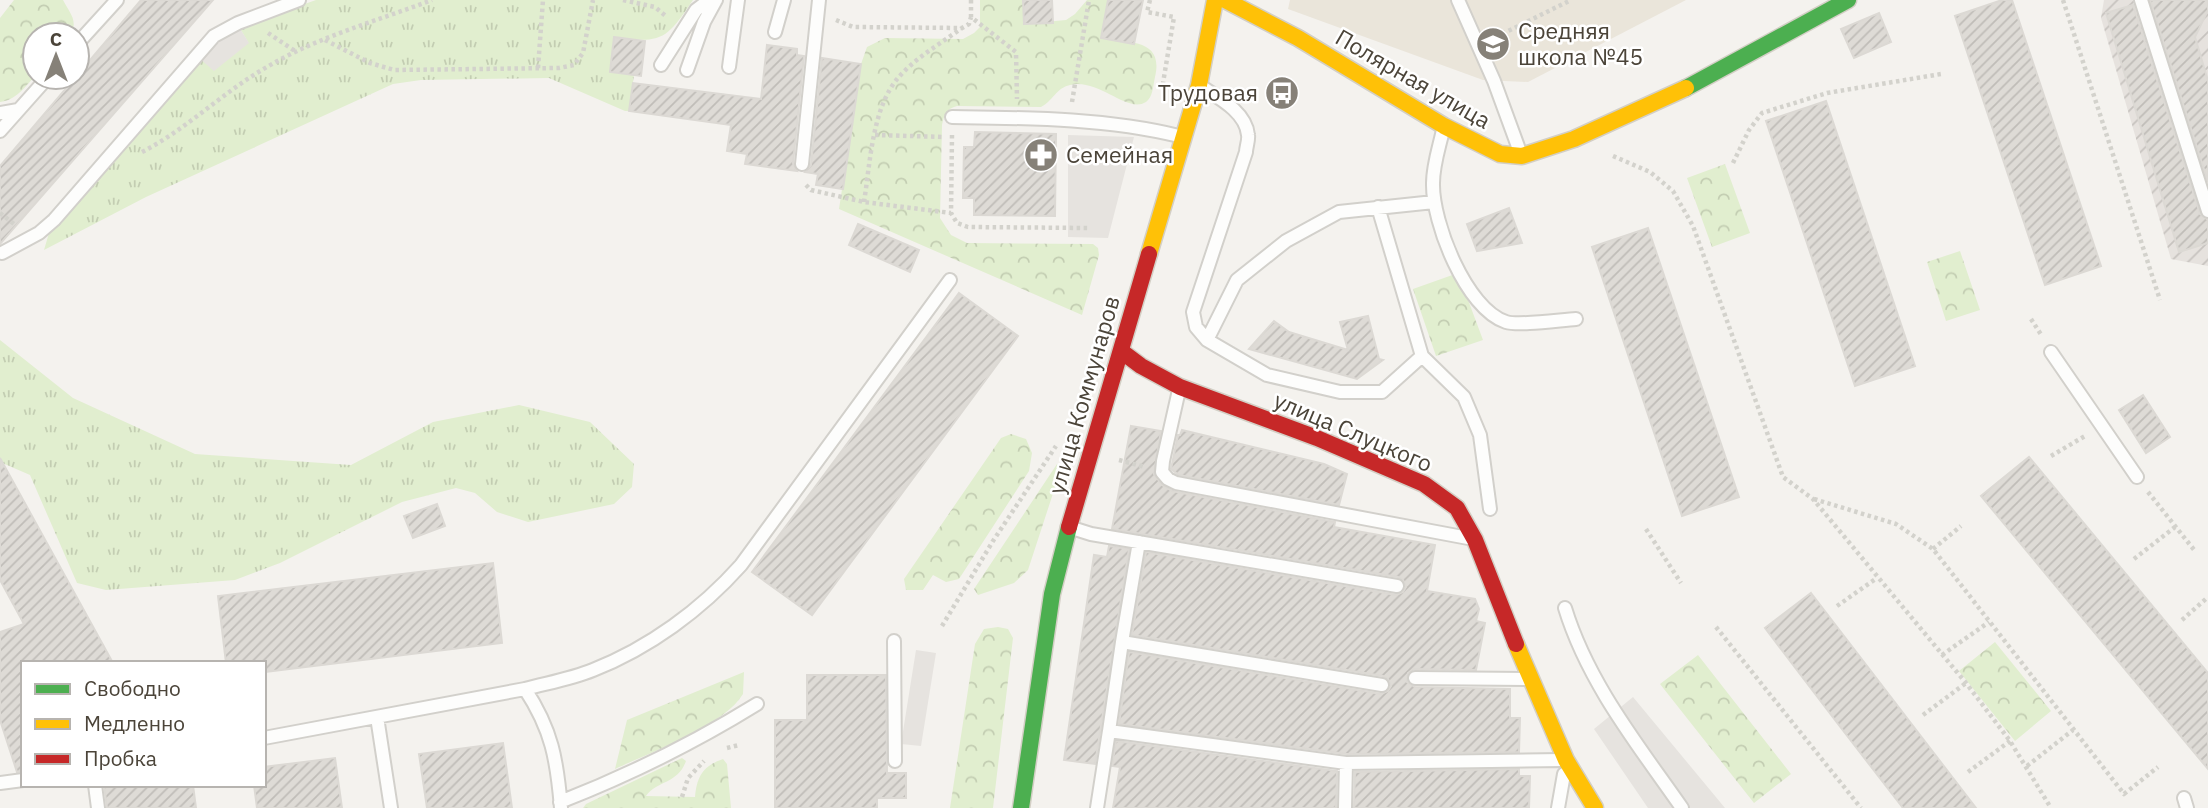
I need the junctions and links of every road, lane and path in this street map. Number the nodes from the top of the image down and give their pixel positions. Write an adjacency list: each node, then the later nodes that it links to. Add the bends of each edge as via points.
1 (117, 0): 22 (lane)
2 (299, 0): 50 (lane, via 214,36)
3 (432, 0): 27 (path)
4 (543, 0): 32 (path)
5 (593, 0): 32 (path, via 583,53 574,65)
6 (624, 0): 26 (path, via 655,7)
7 (716, 0): 26 (lane, via 696,10); 33 (lane)
8 (738, 0): 31 (lane)
9 (784, 0): 25 (lane)
10 (971, 0): 21 (path)
11 (1089, 0): 41 (path)
12 (1150, 0): 43 (path, via 1147,12 1174,17)
13 (1215, 0): 35 (street, улица Коммунаров)
14 (1225, 0): 42 (street, Полярная улица, via 1298,38)
15 (1458, 0): 28 (lane)
16 (1571, 0): 28 (path)
17 (1848, 0): 49 (street, via 1702,81 1574,139)
18 (2063, 0): 61 (path)
19 (2141, 0): 56 (lane)
20 (819, 4): 24 (path, via 837,21 853,27); 51 (lane)
21 (971, 17): 24 (path); 40 (path, via 1016,52)
22 (91, 29)
23 (260, 29): 29 (path)
24 (962, 29): 45 (path, via 897,79 884,99)
25 (775, 32)
26 (679, 37): 30 (lane)
27 (325, 40): 29 (path); 32 (path, via 394,70)
28 (1479, 46): 49 (lane)
29 (295, 51): 50 (path, via 264,68 165,141 140,153)
30 (661, 65)
31 (729, 67)
32 (538, 68)
33 (687, 70)
34 (1941, 74): 52 (path, via 1827,93 1762,113)
35 (1199, 85): 46 (street, улица Коммунаров); 63 (lane, via 1228,104 1244,122 1248,136 1193,312 1196,327)
36 (35, 91): 37 (lane)
37 (18, 110): 38 (lane); 44 (lane)
38 (0, 113)
39 (952, 117): 40 (lane); 47 (path)
40 (1018, 118): 41 (lane)
41 (1069, 120): 43 (lane)
42 (1444, 127): 49 (street, Полярная улица, via 1500,154); 54 (lane, via 1434,167)
43 (1153, 129): 46 (lane)
44 (0, 131)
45 (875, 135): 47 (path); 53 (path)
46 (1183, 137): 64 (street, улица Коммунаров)
47 (952, 138): 57 (path)
48 (1612, 155): 74 (path, via 1650,172 1673,191 1693,226 1783,477)
49 (1522, 156)
50 (107, 159): 59 (lane, via 47,227)
51 (802, 163): 53 (path, via 802,175 811,190)
52 (1733, 163)
53 (864, 202): 57 (path)
54 (1434, 202): 55 (lane); 62 (lane, via 1453,261 1475,299 1490,313 1507,322)
55 (1378, 207): 63 (lane, via 1339,212 1286,240 1237,280); 66 (lane)
56 (2208, 211)
57 (951, 213): 58 (path, via 957,223 968,227)
58 (1088, 228)
59 (2, 253)
60 (950, 281): 102 (lane, via 723,585 646,644 592,670)
61 (2160, 300)
62 (1576, 320)
63 (1207, 340): 66 (lane, via 1267,375 1340,392 1382,392)
64 (1121, 351): 67 (street, улица Слуцкого); 77 (street, улица Коммунаров)
65 (2051, 352): 68 (lane)
66 (1422, 356): 75 (lane, via 1464,397 1480,435)
67 (1180, 387): 72 (lane); 80 (street, улица Слуцкого, via 1424,484 1457,508)
68 (2101, 426): 70 (path); 73 (lane)
69 (1058, 443): 93 (path)
70 (2051, 456)
71 (1112, 458): 72 (path)
72 (1162, 472): 80 (lane, via 1176,483)
73 (2137, 477): 78 (path)
74 (1813, 499): 82 (path, via 1896,524); 85 (path)
75 (1490, 509)
76 (1961, 526): 82 (path)
77 (1069, 527): 81 (lane); 126 (street, улица Коммунаров, via 1052,594)
78 (2175, 527): 83 (path); 84 (path)
79 (1646, 528): 86 (path)
80 (1475, 540): 99 (street, улица Слуцкого)
81 (1139, 542): 87 (lane); 96 (lane)
82 (1933, 549): 92 (path)
83 (2195, 551)
84 (2134, 559)
85 (1877, 578): 89 (path); 97 (path)
86 (1681, 583)
87 (1397, 586)
88 (2208, 597): 91 (path)
89 (1837, 606)
90 (1565, 608): 131 (lane, via 1586,663)
91 (2182, 620)
92 (1989, 622): 97 (path); 106 (path)
93 (942, 626)
94 (1716, 627): 132 (path)
95 (894, 641): 114 (lane)
96 (1122, 642): 101 (lane); 107 (lane)
97 (1942, 655): 100 (path)
98 (1415, 678): 99 (lane)
99 (1531, 679): 113 (street, улица Слуцкого)
100 (1966, 683): 104 (path); 109 (path)
101 (1382, 685)
102 (525, 689): 105 (lane); 123 (lane, via 549,731)
103 (757, 704): 123 (lane, via 707,735)
104 (1923, 715)
105 (377, 717): 108 (lane); 125 (lane)
106 (2073, 730): 116 (path); 117 (path, via 2124,794)
107 (1109, 731): 115 (lane); 127 (lane)
108 (266, 738)
109 (2010, 741): 116 (path); 118 (path)
110 (739, 745): 111 (path)
111 (722, 750)
112 (708, 758): 122 (path, via 693,770)
113 (1566, 760): 115 (lane); 129 (lane); 130 (street, улица Слуцкого)
114 (895, 761)
115 (1346, 763): 128 (lane)
116 (2027, 766): 133 (path)
117 (2158, 767)
118 (1968, 772)
119 (21, 780): 120 (lane)
120 (0, 783)
121 (95, 787): 124 (lane)
122 (682, 797)
123 (561, 805)
124 (98, 808)
125 (391, 808)
126 (1021, 808)
127 (1097, 808)
128 (1345, 808)
129 (1558, 808)
130 (1595, 808)
131 (1682, 808)
132 (1861, 808)
133 (2050, 808)

